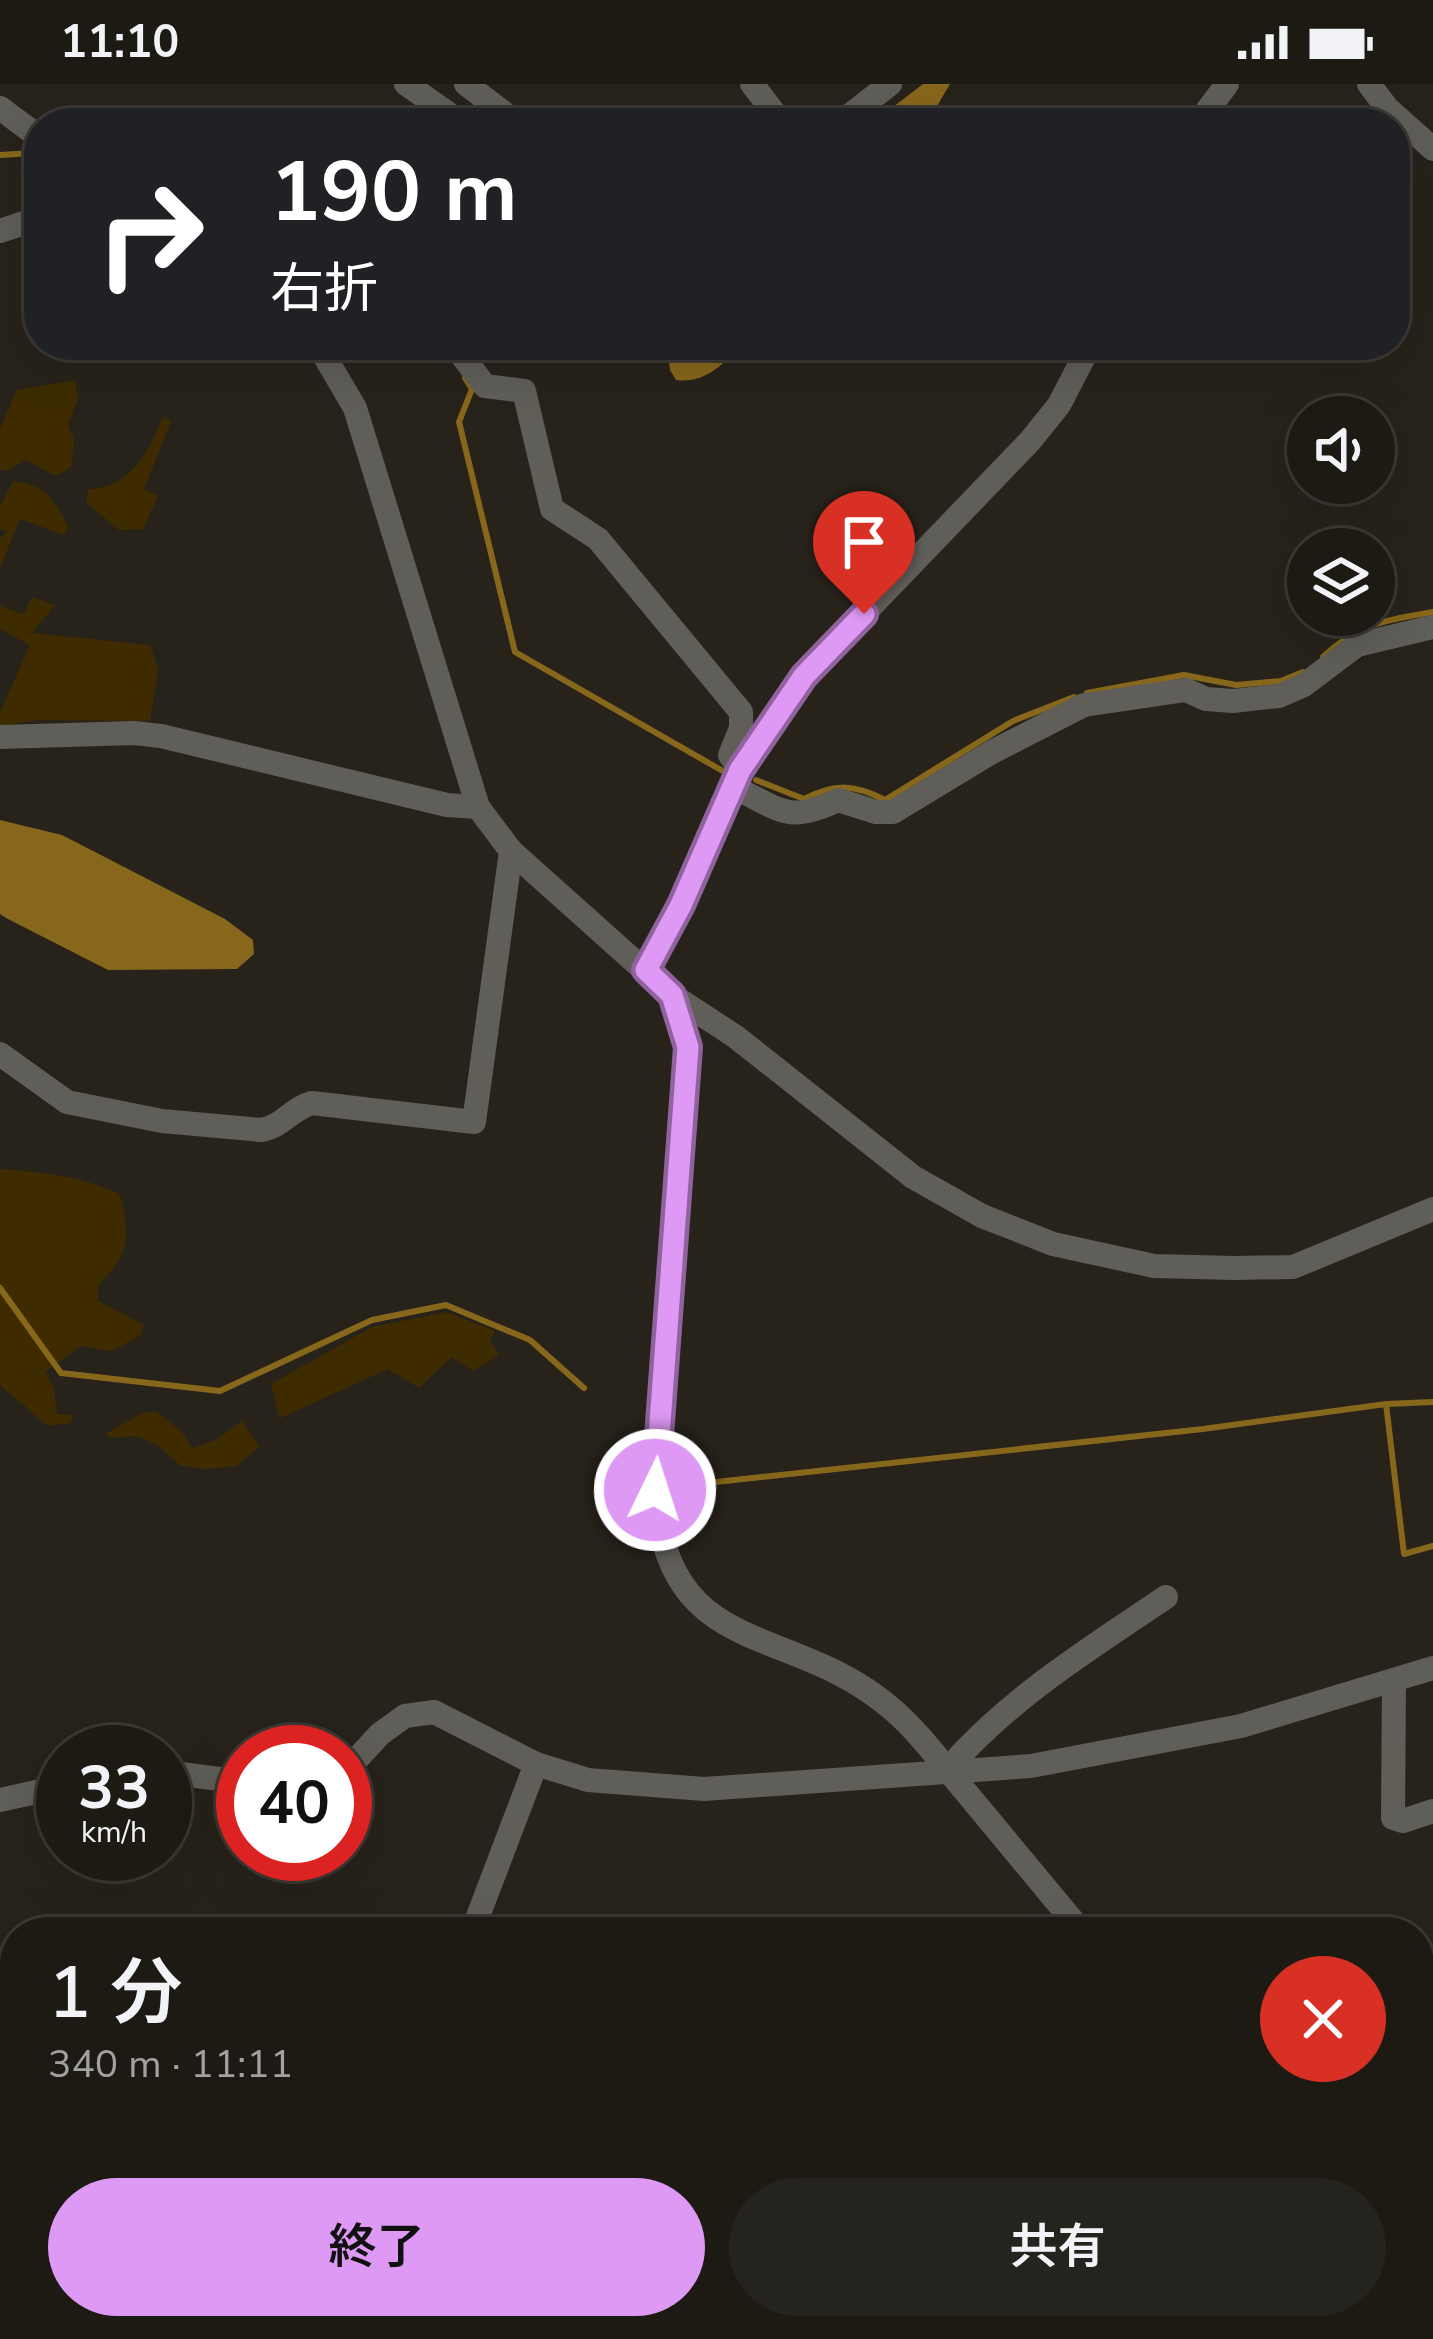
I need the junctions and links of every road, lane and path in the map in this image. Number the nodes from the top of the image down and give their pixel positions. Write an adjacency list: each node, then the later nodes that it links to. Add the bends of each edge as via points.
1 (406, 84): 5 (street)
2 (466, 84): 6 (street)
3 (752, 84): 7 (street)
4 (890, 84): 8 (street)
5 (440, 108)
6 (498, 108)
7 (770, 108)
8 (859, 108)
9 (1410, 128): 10 (street)
10 (1433, 149)
11 (327, 360): 17 (street, via 355,408)
12 (465, 360): 16 (street, via 485,386 524,392 552,509 598,539 741,712 730,755)
13 (1082, 360): 16 (street, via 1045,423 804,676)
14 (1433, 627): 16 (street, via 1357,646 1279,696 1233,701 1186,690 1084,705 893,812 838,800 792,815)
15 (0, 737): 17 (street, via 161,736)
16 (738, 779): 19 (street)
17 (478, 807): 18 (street)
18 (512, 851): 19 (street); 21 (street, via 474,1122 312,1103 261,1130 162,1121 67,1102)
19 (646, 970): 20 (street)
20 (672, 995): 22 (street, via 913,1178 1053,1244 1154,1266 1293,1267); 28 (street, via 688,1047 655,1490 663,1551 704,1610 866,1690)
21 (0, 1054)
22 (1433, 1209)
23 (1166, 1597): 28 (street, via 1023,1695)
24 (1433, 1668): 25 (street)
25 (1394, 1681): 28 (street, via 1219,1730 1031,1766); 31 (street, via 1393,1818)
26 (372, 1743): 27 (street, via 405,1715 434,1712)
27 (536, 1765): 28 (street, via 588,1780 704,1790); 32 (street)
28 (947, 1770): 33 (street)
29 (36, 1792): 30 (street)
30 (0, 1799)
31 (1433, 1811)
32 (478, 1917)
33 (1070, 1917)

